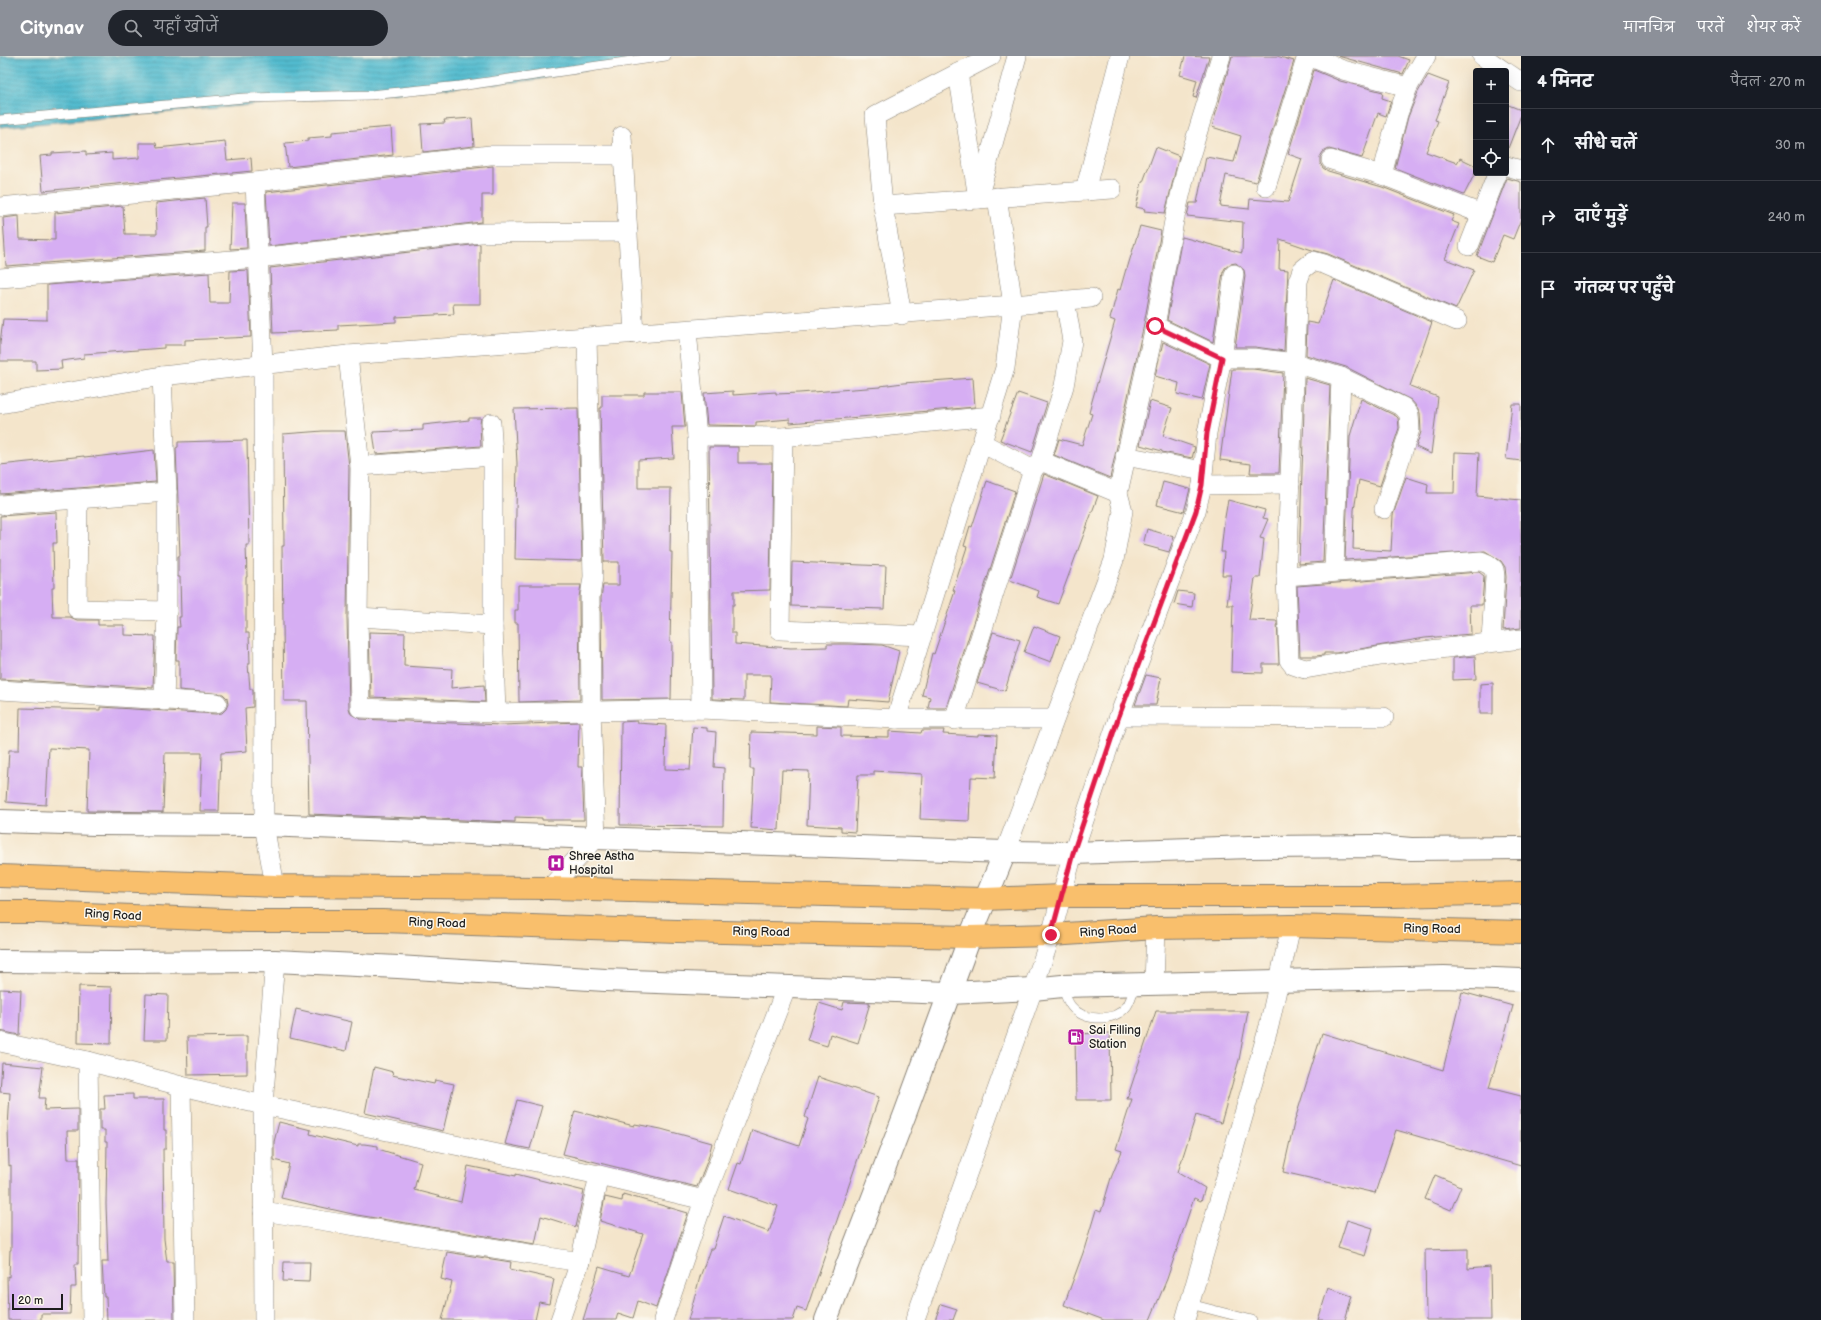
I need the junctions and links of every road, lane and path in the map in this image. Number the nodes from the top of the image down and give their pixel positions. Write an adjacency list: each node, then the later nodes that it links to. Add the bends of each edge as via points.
1 (666, 56): 14 (lane, via 460,86 370,95 244,98)
2 (991, 56): 10 (street)
3 (1017, 56): 27 (street)
4 (1120, 56): 25 (street)
5 (1221, 56): 41 (street, via 1186,171)
6 (1308, 56): 13 (street, via 1343,70); 23 (street)
7 (1426, 56): 13 (street)
8 (1482, 56): 9 (street)
9 (1499, 68)
10 (958, 73): 27 (street); 28 (street, via 875,116)
11 (1509, 74): 12 (street)
12 (1521, 82)
13 (1408, 87): 20 (street)
14 (0, 120)
15 (622, 136): 16 (street)
16 (624, 155): 22 (street, via 490,155); 31 (street)
17 (1331, 160): 20 (street)
18 (1521, 170): 19 (street)
19 (1509, 171)
20 (1382, 175): 30 (street)
21 (1499, 176): 30 (street)
22 (255, 182): 29 (street); 33 (street)
23 (1266, 187)
24 (1112, 189): 25 (street)
25 (1085, 191): 26 (street)
26 (997, 197): 27 (street); 38 (street)
27 (978, 199): 28 (street)
28 (884, 206): 39 (street)
29 (0, 207)
30 (1482, 214): 32 (street)
31 (628, 232): 33 (street, via 481,233); 43 (street)
32 (1469, 246)
33 (258, 258): 35 (street); 48 (street)
34 (1234, 274): 46 (street)
35 (0, 278)
36 (1091, 298): 37 (street)
37 (1065, 300): 38 (street); 59 (street, via 1072,341 1064,386)
38 (1013, 305): 39 (street); 52 (street, via 1005,368)
39 (902, 315): 42 (street)
40 (1457, 321): 47 (street, via 1313,261 1302,270 1298,281)
41 (1155, 326): 46 (street); 58 (street)
42 (687, 330): 43 (street); 54 (street)
43 (634, 334): 44 (street)
44 (587, 338): 45 (street); 80 (street, via 593,577 590,597)
45 (348, 355): 48 (street); 60 (street)
46 (1222, 358): 47 (street, via 1254,358); 61 (street, via 1207,433)
47 (1295, 363): 50 (street); 62 (street)
48 (263, 365): 49 (street); 88 (street)
49 (162, 376): 51 (street); 63 (street)
50 (1341, 377): 67 (street, via 1390,399 1409,414 1410,429); 68 (street)
51 (0, 404)
52 (991, 416): 55 (street); 56 (street)
53 (491, 423): 57 (street)
54 (697, 436): 55 (street); 79 (street)
55 (783, 436): 73 (street, via 780,630)
56 (982, 443): 59 (street); 73 (street)
57 (493, 456): 60 (street); 72 (street)
58 (1125, 456): 61 (street); 64 (street)
59 (1037, 465): 64 (street); 86 (street)
60 (360, 466): 71 (street)
61 (1202, 478): 62 (street); 82 (street, via 1196,511)
62 (1290, 484): 69 (street)
63 (168, 492): 65 (street); 70 (street)
64 (1118, 493): 85 (street, via 1123,511 1114,560)
65 (78, 499): 66 (street); 70 (street, via 77,609)
66 (0, 506)
67 (1384, 509)
68 (1334, 572): 69 (street); 75 (street, via 1468,561 1488,564 1494,569 1495,576)
69 (1286, 576): 75 (street, via 1289,660 1299,668)
70 (167, 611): 77 (street)
71 (358, 617): 72 (street); 81 (street, via 360,708)
72 (492, 624): 81 (street)
73 (922, 636): 84 (street)
74 (1521, 638): 75 (street)
75 (1491, 641)
76 (0, 690): 77 (street)
77 (164, 701): 78 (street)
78 (217, 703)
79 (701, 709): 80 (street); 84 (street)
80 (591, 711): 81 (street); 89 (street)
81 (496, 713)
82 (1119, 716): 83 (street); 92 (street)
83 (1384, 717)
84 (896, 719): 86 (street)
85 (1054, 719): 86 (street); 91 (street)
86 (954, 720)
87 (0, 821): 88 (street)
88 (264, 825): 89 (street); 94 (street)
89 (596, 838): 91 (street); 95 (street)
90 (1521, 848): 92 (street, via 1274,847)
91 (1005, 852): 92 (street); 98 (street)
92 (1073, 853): 97 (street)
93 (0, 876): 94 (highway)
94 (274, 886): 95 (highway)
95 (550, 888): 98 (highway)
96 (1521, 892): 97 (highway, via 1393,896)
97 (1062, 896): 98 (highway); 103 (street)
98 (985, 899): 104 (street)
99 (0, 912): 104 (highway, Ring Road, via 247,921 382,921)
100 (1291, 926): 101 (highway, Ring Road); 102 (highway, Ring Road); 108 (street)
101 (1156, 928): 103 (highway, Ring Road); 109 (street)
102 (1521, 932)
103 (1051, 935): 104 (highway, Ring Road); 112 (street)
104 (970, 937): 113 (street)
105 (0, 961): 106 (street)
106 (275, 961): 110 (street, via 605,980); 117 (street)
107 (1521, 980): 108 (street, via 1444,977)
108 (1279, 982): 109 (street); 122 (street, via 1269,1026)
109 (1145, 984): 111 (street); 111 (lane, via 1127,1006 1116,1014 1101,1018 1085,1016 1071,1006)
110 (787, 986): 113 (street); 119 (street)
111 (1062, 986): 112 (street)
112 (1033, 989): 113 (street); 129 (street)
113 (949, 993): 128 (street)
114 (0, 1042): 115 (street)
115 (88, 1061): 116 (street); 123 (street)
116 (181, 1086): 117 (street); 124 (street)
117 (263, 1105): 118 (street); 120 (street)
118 (599, 1175): 119 (street); 121 (street)
119 (704, 1200): 127 (street)
120 (263, 1211): 121 (street); 125 (street)
121 (580, 1262): 126 (street)
122 (1188, 1312): 130 (lane)
123 (92, 1320)
124 (185, 1320)
125 (264, 1320)
126 (560, 1320)
127 (663, 1320)
128 (826, 1320)
129 (916, 1320)
130 (1252, 1320)

